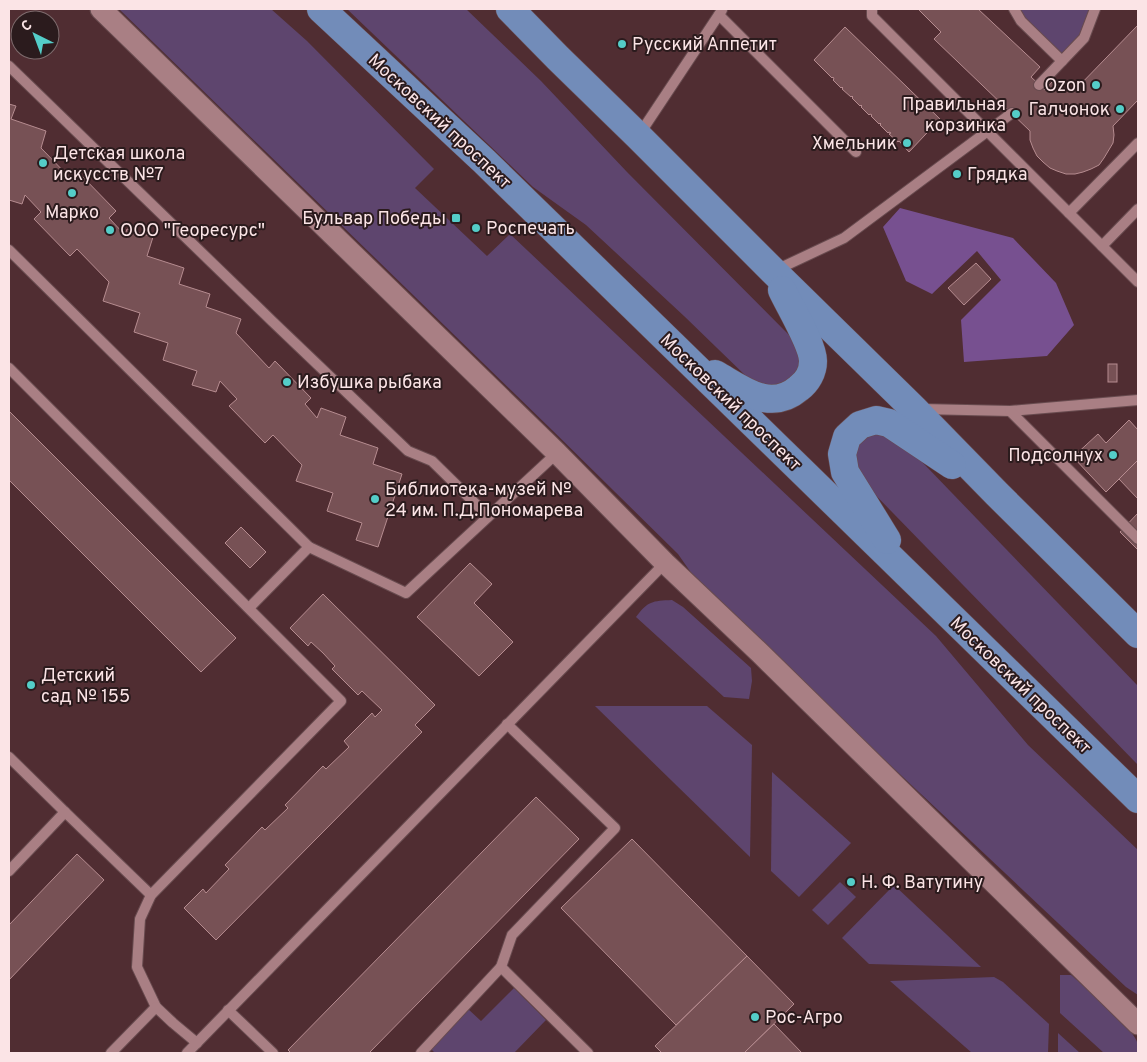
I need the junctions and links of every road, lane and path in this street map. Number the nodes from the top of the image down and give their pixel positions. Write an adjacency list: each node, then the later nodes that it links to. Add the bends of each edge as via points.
1 (101, 9): 27 (street)
2 (321, 9): 22 (main road, Московский проспект)
3 (510, 9): 13 (main road)
4 (872, 9): 12 (lane, via 872,16)
5 (1014, 9): 8 (lane, via 1021,21)
6 (1095, 9): 8 (lane, via 1084,38)
7 (721, 12): 13 (lane); 15 (lane)
8 (1062, 61): 10 (lane)
9 (9, 66): 29 (lane, via 408,451 432,461)
10 (1039, 85)
11 (1012, 113): 12 (lane)
12 (987, 132): 17 (lane); 20 (lane, via 844,238)
13 (638, 136): 20 (main road)
14 (1138, 143): 17 (lane)
15 (856, 152)
16 (1138, 209): 18 (lane)
17 (1069, 213): 18 (lane)
18 (1102, 246): 21 (lane)
19 (9, 250): 31 (lane)
20 (772, 272): 22 (main road, via 808,343 813,361 811,374 803,385 792,394 768,399 754,395); 25 (main road)
21 (1138, 282)
22 (683, 356): 33 (main road, Московский проспект)
23 (9, 368): 34 (lane)
24 (1138, 400): 26 (lane)
25 (914, 409): 26 (lane); 28 (main road)
26 (1010, 411): 30 (lane)
27 (557, 453): 29 (lane); 32 (street)
28 (998, 494): 33 (main road, via 889,423 876,420 860,425 847,437 842,454 845,472); 35 (main road)
29 (488, 516): 31 (lane, via 406,593)
30 (1138, 539)
31 (309, 547): 34 (lane)
32 (665, 563): 36 (lane); 45 (street)
33 (909, 576): 38 (main road, Московский проспект)
34 (248, 608): 41 (lane, via 341,701)
35 (1138, 634)
36 (507, 724): 42 (lane, via 615,828 512,935); 44 (lane)
37 (9, 757): 39 (lane)
38 (1138, 798)
39 (65, 812): 40 (lane); 41 (lane)
40 (9, 871)
41 (151, 895): 43 (lane, via 140,919 137,967)
42 (501, 967): 50 (lane); 51 (lane)
43 (156, 1007): 46 (lane); 47 (lane)
44 (228, 1010): 46 (lane); 49 (lane)
45 (1138, 1024)
46 (196, 1043): 48 (lane)
47 (111, 1053)
48 (186, 1053)
49 (273, 1053)
50 (421, 1053)
51 (588, 1053)

